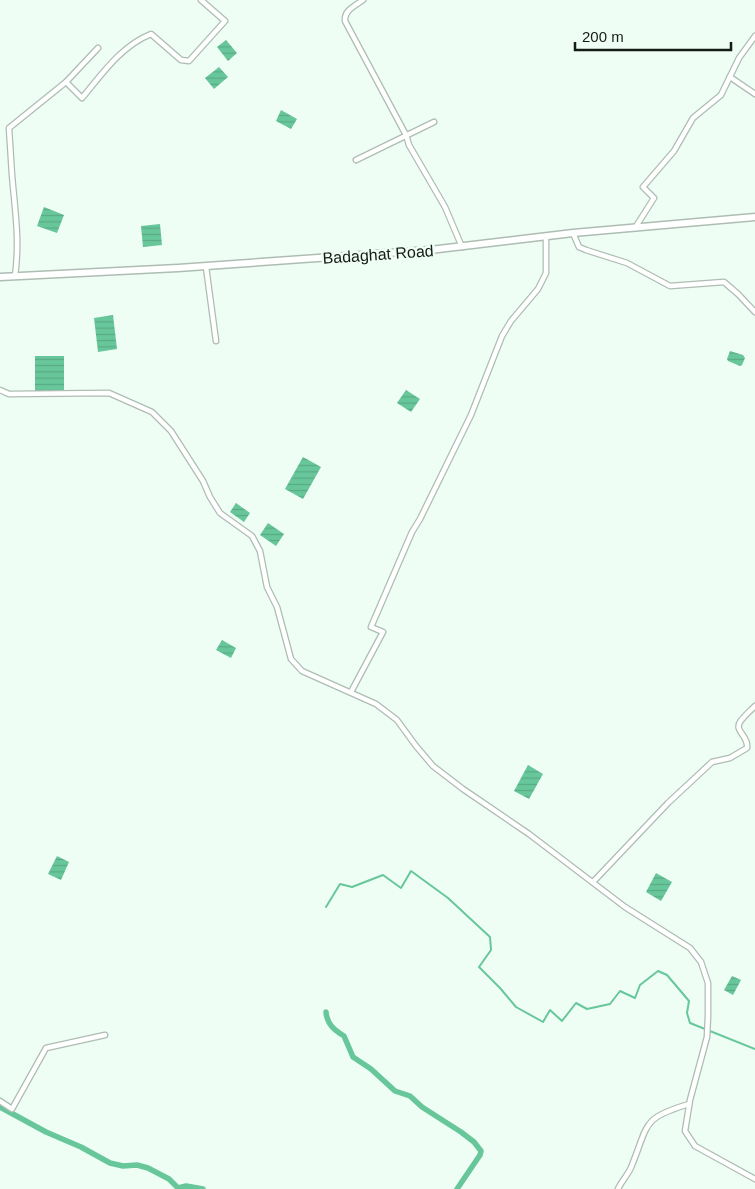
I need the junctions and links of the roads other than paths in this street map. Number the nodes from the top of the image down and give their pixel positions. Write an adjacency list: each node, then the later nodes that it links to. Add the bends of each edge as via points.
1 (201, 0): 6 (street, via 225,21 189,61 180,60 152,34 121,52 82,98)
2 (362, 0): 9 (street, via 348,11 345,21)
3 (755, 36): 5 (street)
4 (98, 48): 6 (street)
5 (730, 77): 7 (street); 12 (street, via 721,95 693,118 674,151 644,187 654,198)
6 (66, 82): 17 (street, via 10,128 17,218)
7 (755, 94)
8 (434, 122): 9 (street)
9 (406, 135): 10 (street); 15 (street, via 445,207)
10 (356, 160)
11 (755, 217): 12 (main road, Badaghat Road)
12 (635, 228): 13 (main road, Badaghat Road)
13 (573, 233): 14 (main road, Badaghat Road); 19 (street, via 579,246 586,250 627,263 670,286 724,282)
14 (546, 236): 15 (main road, Badaghat Road); 22 (street, via 546,273 538,289 502,336 471,415 412,532 371,627 383,632)
15 (462, 247): 16 (main road, Badaghat Road)
16 (206, 267): 17 (main road, Badaghat Road); 20 (street)
17 (15, 276): 18 (main road, Badaghat Road)
18 (0, 277)
19 (755, 312)
20 (216, 341)
21 (0, 390): 22 (street, via 9,394 109,393 152,412 171,431 220,513 252,536 260,551 267,587 277,607 291,660 302,671)
22 (351, 692): 24 (street, via 398,720 433,766)
23 (755, 706): 24 (street, via 738,726 747,739 747,748 730,758 712,762)
24 (593, 882): 27 (street, via 625,907 690,948 701,962 708,982 707,1037)
25 (105, 1034): 26 (street, via 46,1048 12,1109)
26 (0, 1101)
27 (689, 1104): 28 (street, via 685,1131 694,1146); 29 (street, via 666,1111 650,1122 643,1133 632,1168)
28 (755, 1179)
29 (618, 1189)

